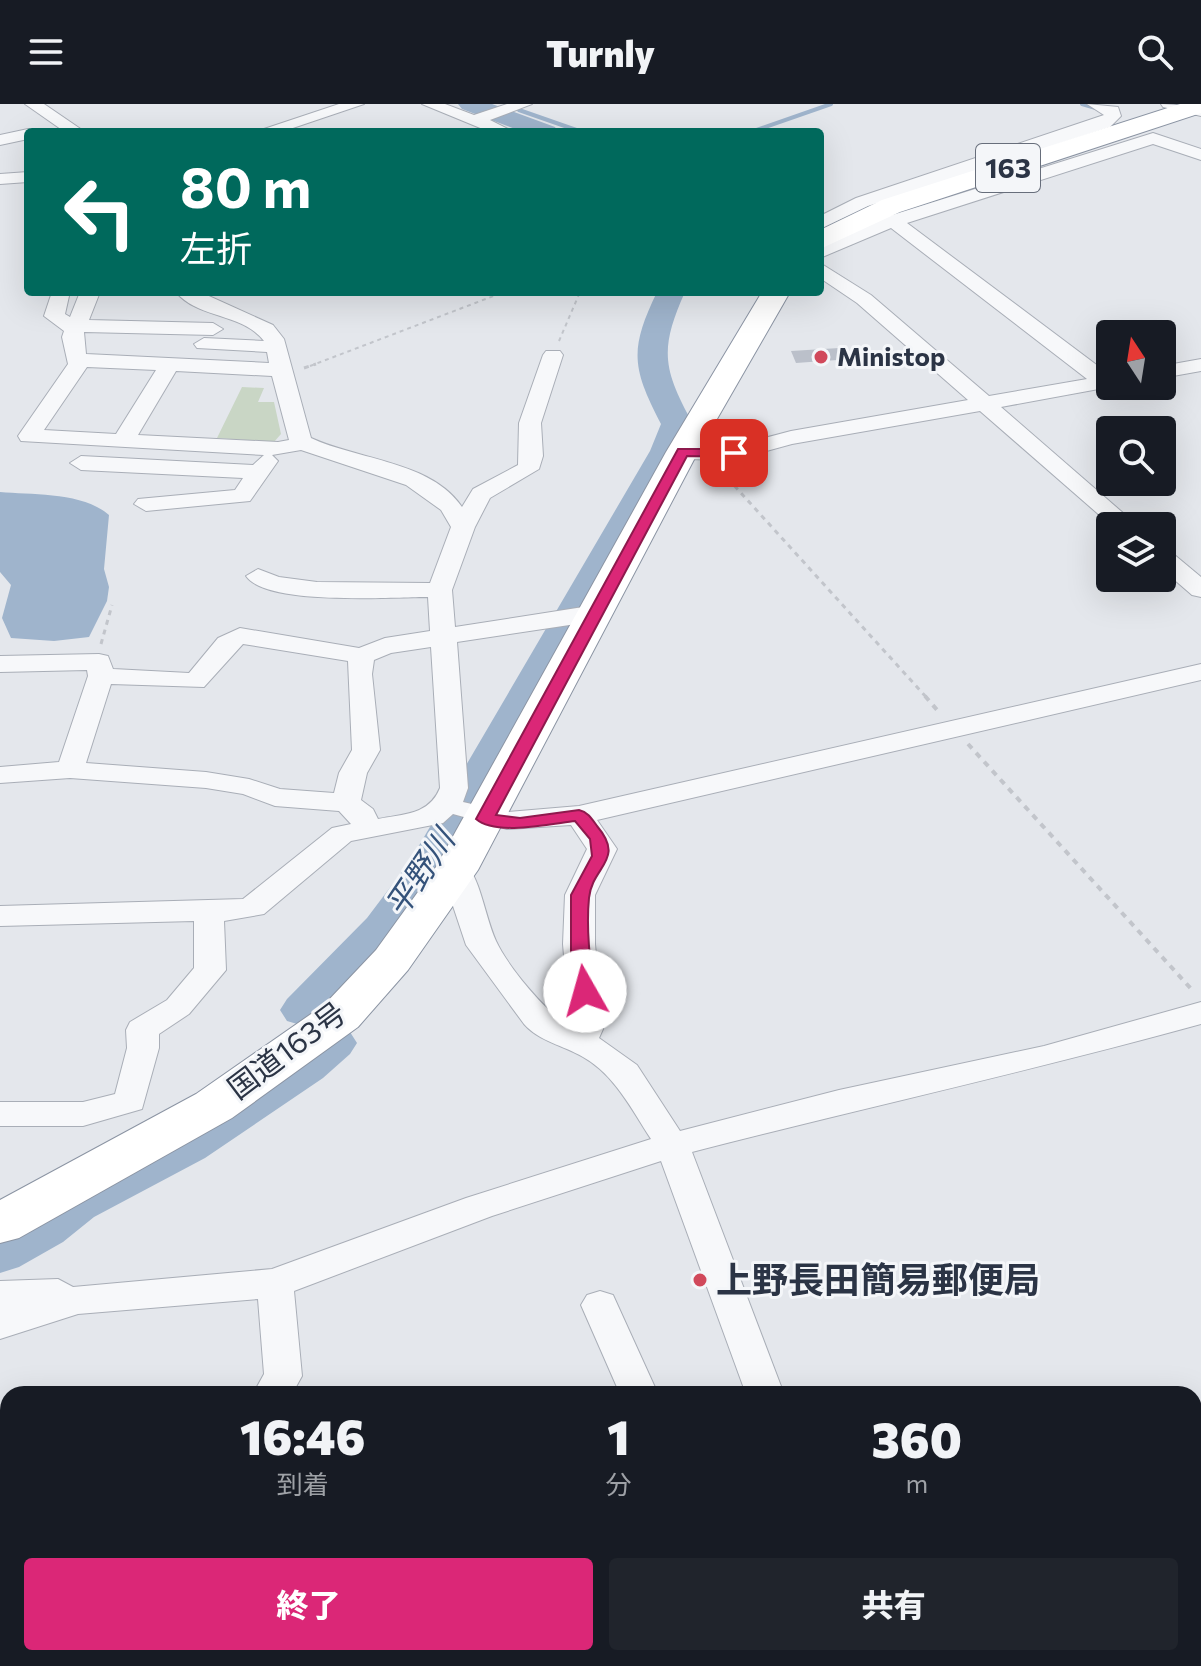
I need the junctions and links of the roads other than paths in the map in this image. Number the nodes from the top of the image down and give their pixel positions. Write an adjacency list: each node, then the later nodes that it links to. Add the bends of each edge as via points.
1 (33, 104): 8 (street)
2 (356, 104): 9 (street)
3 (430, 104): 7 (street)
4 (1095, 104): 16 (street, via 1112,110 1113,116 862,202)
5 (518, 106): 7 (street)
6 (1191, 107): 18 (highway, 163, via 891,206)
7 (479, 118): 10 (street)
8 (71, 128)
9 (276, 128)
10 (498, 128)
11 (24, 138): 12 (street)
12 (0, 140)
13 (1201, 155): 17 (street, via 1153,138)
14 (24, 177): 15 (street)
15 (0, 179)
16 (824, 221)
17 (893, 221): 19 (street); 36 (street)
18 (824, 239)
19 (824, 250)
20 (824, 272): 38 (street, via 864,299)
21 (59, 296): 25 (street, via 54,316)
22 (192, 296): 35 (street, via 262,325 274,339)
23 (774, 296): 43 (highway, 国道163号)
24 (152, 308): 26 (street)
25 (81, 310): 26 (street); 30 (street, via 71,343)
26 (132, 326): 27 (street); 31 (street)
27 (209, 335): 28 (street); 32 (street)
28 (262, 347)
29 (553, 355): 47 (street, via 530,423 528,469 481,494)
30 (79, 360): 31 (street); 39 (street, via 29,436)
31 (118, 362): 32 (street)
32 (180, 365): 35 (street); 40 (street)
33 (1201, 365): 34 (street)
34 (1176, 369)
35 (282, 373): 42 (street, via 297,435)
36 (1096, 373)
37 (1096, 383): 38 (street)
38 (983, 404): 43 (street, via 734,453); 46 (street)
39 (96, 439): 40 (street); 44 (street, via 76,471)
40 (123, 441): 41 (street)
41 (191, 444): 42 (street); 44 (street)
42 (294, 446): 45 (street); 47 (street, via 391,471 437,493)
43 (682, 452): 52 (highway, 国道163号)
44 (177, 468): 45 (street); 45 (street, via 152,503 242,496)
45 (256, 472)
46 (1110, 512)
47 (463, 527): 50 (street)
48 (1176, 569): 51 (street)
49 (258, 576): 50 (street, via 268,584 298,590)
50 (440, 590): 53 (street)
51 (1201, 590)
52 (579, 615): 53 (street); 61 (highway, 国道163号)
53 (443, 636): 54 (street, via 385,646); 61 (street, via 454,788)
54 (362, 656): 56 (street, via 240,636 230,639 195,681); 60 (street, via 359,674 368,740)
55 (0, 664): 56 (street)
56 (98, 668): 58 (street)
57 (1201, 672): 62 (street)
58 (70, 770): 59 (street); 60 (street, via 206,780 275,797)
59 (0, 775)
60 (346, 803): 63 (street, via 363,815)
61 (466, 811): 62 (street, via 520,823); 63 (street); 64 (highway, 国道163号)
62 (579, 815): 68 (street, via 602,849 580,895 587,1029)
63 (366, 827): 65 (street, via 342,834 253,907)
64 (456, 870): 68 (street, via 491,959 545,1027); 71 (highway, 国道163号, via 392,960 341,1016 214,1106)
65 (209, 911): 66 (street); 69 (street, via 210,970 178,1007 142,1030 130,1101 90,1115)
66 (0, 916)
67 (1201, 1013): 70 (street, via 1044,1057)
68 (581, 1042): 70 (street, via 625,1073)
69 (0, 1114)
70 (672, 1145): 72 (street, via 479,1207); 79 (street)
71 (0, 1224)
72 (275, 1283): 74 (street); 77 (street, via 283,1376)
73 (0, 1295): 74 (street, via 47,1292)
74 (78, 1300): 76 (street)
75 (600, 1305): 78 (street)
76 (0, 1324)
77 (277, 1386)
78 (635, 1386)
79 (762, 1386)

